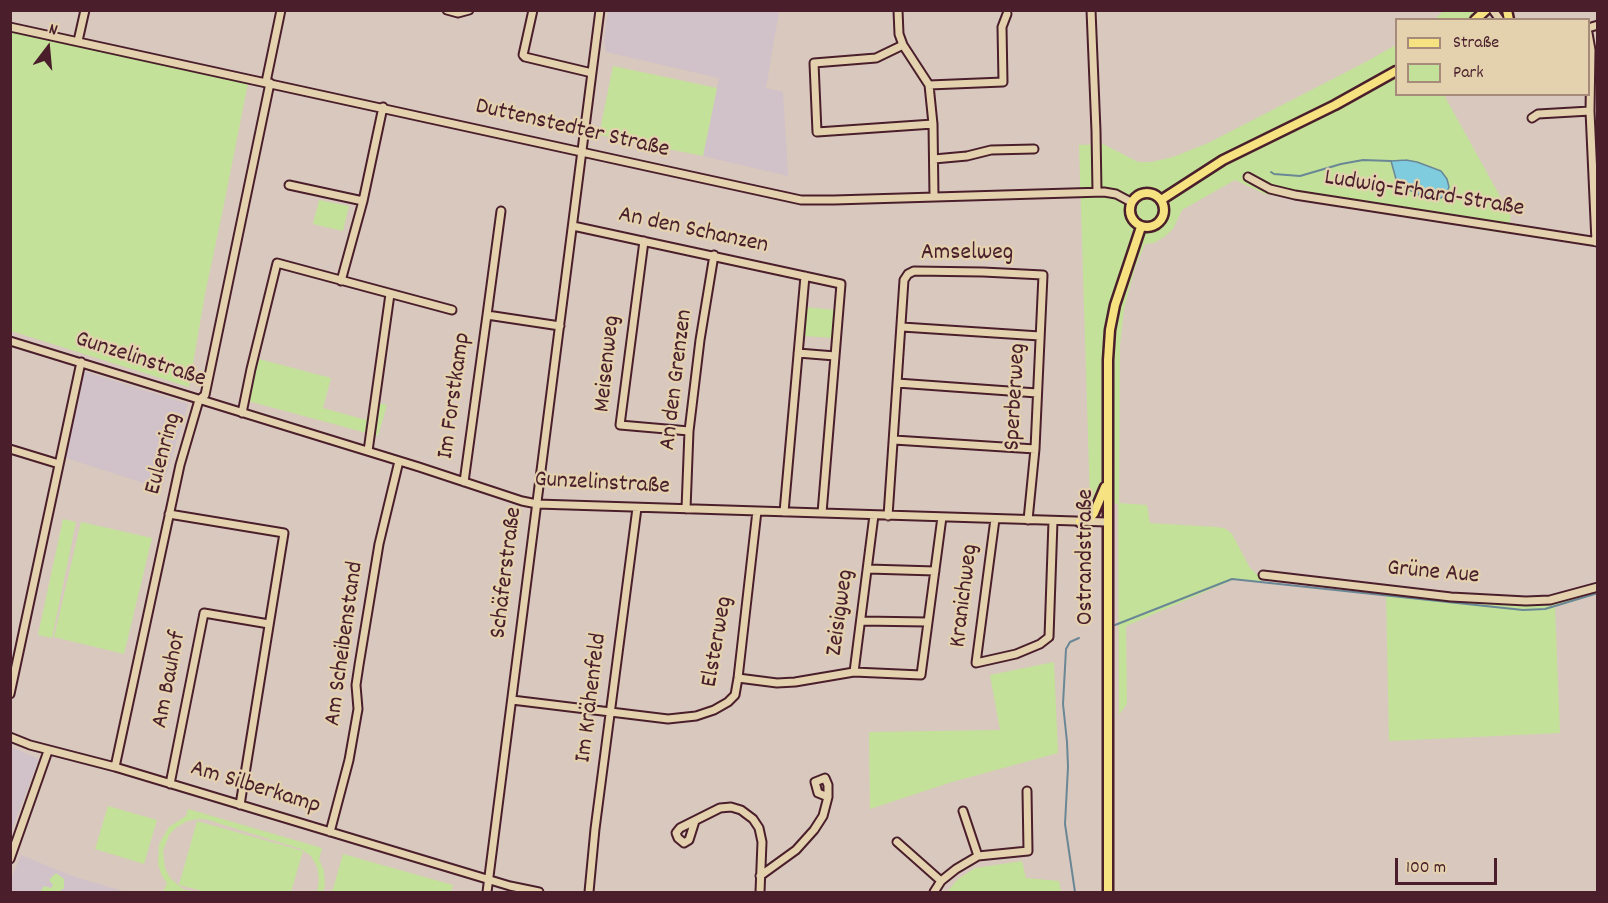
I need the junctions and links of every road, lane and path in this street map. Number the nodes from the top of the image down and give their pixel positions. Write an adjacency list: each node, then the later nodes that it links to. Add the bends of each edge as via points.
1 (85, 10): 11 (street)
2 (281, 10): 17 (street, Eulenring)
3 (447, 10): 4 (street)
4 (468, 10)
5 (533, 10): 16 (street, via 523,55)
6 (600, 10): 16 (street, Schäferstraße)
7 (898, 10): 13 (street)
8 (1091, 10): 29 (street)
9 (1007, 14): 18 (street, via 1002,27 1003,82)
10 (10, 27): 11 (street, Duttenstedter Straße)
11 (78, 41): 17 (street, Duttenstedter Straße)
12 (1590, 44): 15 (street)
13 (903, 45): 18 (street); 22 (street, via 876,58 814,63 817,132)
14 (1395, 72): 32 (main road, via 1222,160)
15 (1594, 72): 20 (street)
16 (592, 73): 25 (street, Schäferstraße)
17 (268, 83): 19 (street, Duttenstedter Straße); 56 (street, Eulenring, via 205,395)
18 (929, 85): 22 (street)
19 (383, 107): 25 (street, Duttenstedter Straße); 33 (street)
20 (1590, 111): 21 (street, via 1538,114); 24 (street)
21 (1532, 118)
22 (933, 124): 26 (street)
23 (1034, 149): 26 (street, via 991,150)
24 (1595, 149): 30 (street)
25 (582, 152): 31 (street, Duttenstedter Straße, via 801,200); 36 (street, Schäferstraße)
26 (934, 159): 31 (street)
27 (1248, 177): 39 (street, Ludwig-Erhard-Straße, via 1270,189 1295,195)
28 (289, 185): 33 (street)
29 (1097, 192): 31 (street, Duttenstedter Straße); 34 (street, Duttenstedter Straße, via 1116,194)
30 (1595, 195): 39 (street)
31 (934, 196)
32 (1161, 200): 34 (main road, via 1144,193); 37 (main road, via 1161,220 1152,226)
33 (363, 201): 43 (street)
34 (1131, 202): 37 (main road, via 1131,216)
35 (501, 211): 46 (street, Im Forstkamp)
36 (573, 226): 38 (street, An den Schanzen); 47 (street, Schäferstraße)
37 (1141, 226): 65 (main road, Ostrandstraße, via 1110,330)
38 (644, 241): 40 (street, An den Schanzen); 58 (street, Meisenweg, via 620,425)
39 (1597, 242)
40 (714, 255): 42 (street, An den Schanzen); 58 (street, An den Grenzen)
41 (1043, 275): 48 (street, Amselweg, via 908,274 904,280); 49 (street, Sperberweg)
42 (805, 276): 51 (street); 52 (street, An den Schanzen, via 841,284)
43 (341, 281): 44 (street); 57 (street, via 277,263)
44 (390, 294): 45 (street); 62 (street)
45 (452, 310)
46 (487, 315): 47 (street, Im Forstkamp); 66 (street, Im Forstkamp)
47 (560, 326): 67 (street, Schäferstraße)
48 (902, 327): 49 (street); 54 (street, Amselweg)
49 (1040, 336): 55 (street, Sperberweg)
50 (10, 341): 53 (street, Gunzelinstraße)
51 (798, 353): 52 (street); 71 (street)
52 (835, 356): 72 (street, An den Schanzen)
53 (81, 362): 56 (street, Gunzelinstraße); 64 (street)
54 (897, 383): 55 (street); 59 (street, Amselweg)
55 (1037, 393): 61 (street, Sperberweg)
56 (199, 400): 57 (street, Gunzelinstraße); 73 (street, Eulenring)
57 (242, 413): 62 (street, Gunzelinstraße)
58 (689, 431): 69 (street, An den Grenzen)
59 (894, 440): 61 (street); 75 (street, Amselweg)
60 (10, 449): 64 (street)
61 (1035, 449): 78 (street, Sperberweg)
62 (368, 451): 63 (street, Gunzelinstraße)
63 (399, 461): 66 (street, Gunzelinstraße); 103 (street, Am Scheibenstand, via 379,544 356,685 358,709 349,760)
64 (59, 464): 91 (street)
65 (1107, 481): 80 (main road, via 1094,513); 81 (main road, Ostrandstraße)
66 (464, 482): 67 (street, Gunzelinstraße)
67 (537, 504): 68 (street, Gunzelinstraße); 92 (street, Schäferstraße)
68 (637, 508): 69 (street, Gunzelinstraße); 93 (street, Im Krähenfeld)
69 (686, 509): 70 (street, Gunzelinstraße)
70 (757, 511): 71 (street, Gunzelinstraße); 90 (street, Elsterweg)
71 (784, 512): 72 (street, Gunzelinstraße)
72 (822, 513): 74 (street, Gunzelinstraße)
73 (169, 514): 88 (street, via 284,532); 96 (street, Eulenring)
74 (874, 515): 75 (street, Gunzelinstraße); 82 (street, Zeisigweg)
75 (888, 516): 76 (street, Gunzelinstraße)
76 (942, 517): 77 (street, Gunzelinstraße); 83 (street)
77 (995, 519): 78 (street, Gunzelinstraße); 79 (street, Kranichweg, via 976,663 1016,654 1049,637)
78 (1028, 520): 79 (street, Gunzelinstraße)
79 (1053, 521): 80 (street, Gunzelinstraße)
80 (1080, 522): 81 (street, Gunzelinstraße)
81 (1107, 522): 115 (main road, Ostrandstraße)
82 (868, 570): 83 (street); 86 (street, Zeisigweg)
83 (935, 571): 87 (street)
84 (1263, 576): 85 (street, Grüne Aue, via 1526,602)
85 (1598, 587)
86 (861, 621): 87 (street); 89 (street, Zeisigweg)
87 (928, 622): 89 (street, via 921,675)
88 (269, 624): 97 (street, Am Bauhof, via 204,614); 100 (street)
89 (854, 672): 90 (street, Zeisigweg, via 777,683)
90 (738, 678): 93 (street, Elsterweg, via 735,695 728,702 696,716 668,719)
91 (10, 694)
92 (512, 700): 93 (street, Elsterweg); 108 (street, Schäferstraße)
93 (610, 712): 112 (street, Im Krähenfeld)
94 (10, 737): 95 (street, Am Silberkamp)
95 (48, 751): 96 (street, Am Silberkamp); 106 (street)
96 (115, 767): 97 (street, Am Silberkamp)
97 (170, 784): 100 (street, Am Silberkamp)
98 (1027, 791): 105 (street, via 1028,851)
99 (828, 797): 107 (street, via 814,830 796,850)
100 (240, 805): 103 (street, Am Silberkamp)
101 (963, 811): 105 (street)
102 (695, 821): 107 (street, via 730,807 753,819 761,835)
103 (330, 832): 108 (street, Am Silberkamp)
104 (897, 842): 109 (street)
105 (978, 856): 109 (street)
106 (10, 859)
107 (760, 876): 113 (street)
108 (489, 880): 110 (street, Schäferstraße); 111 (street, Am Silberkamp)
109 (941, 881): 114 (street)
110 (487, 892)
111 (539, 892)
112 (590, 892)
113 (759, 892)
114 (934, 892)
115 (1108, 892)

